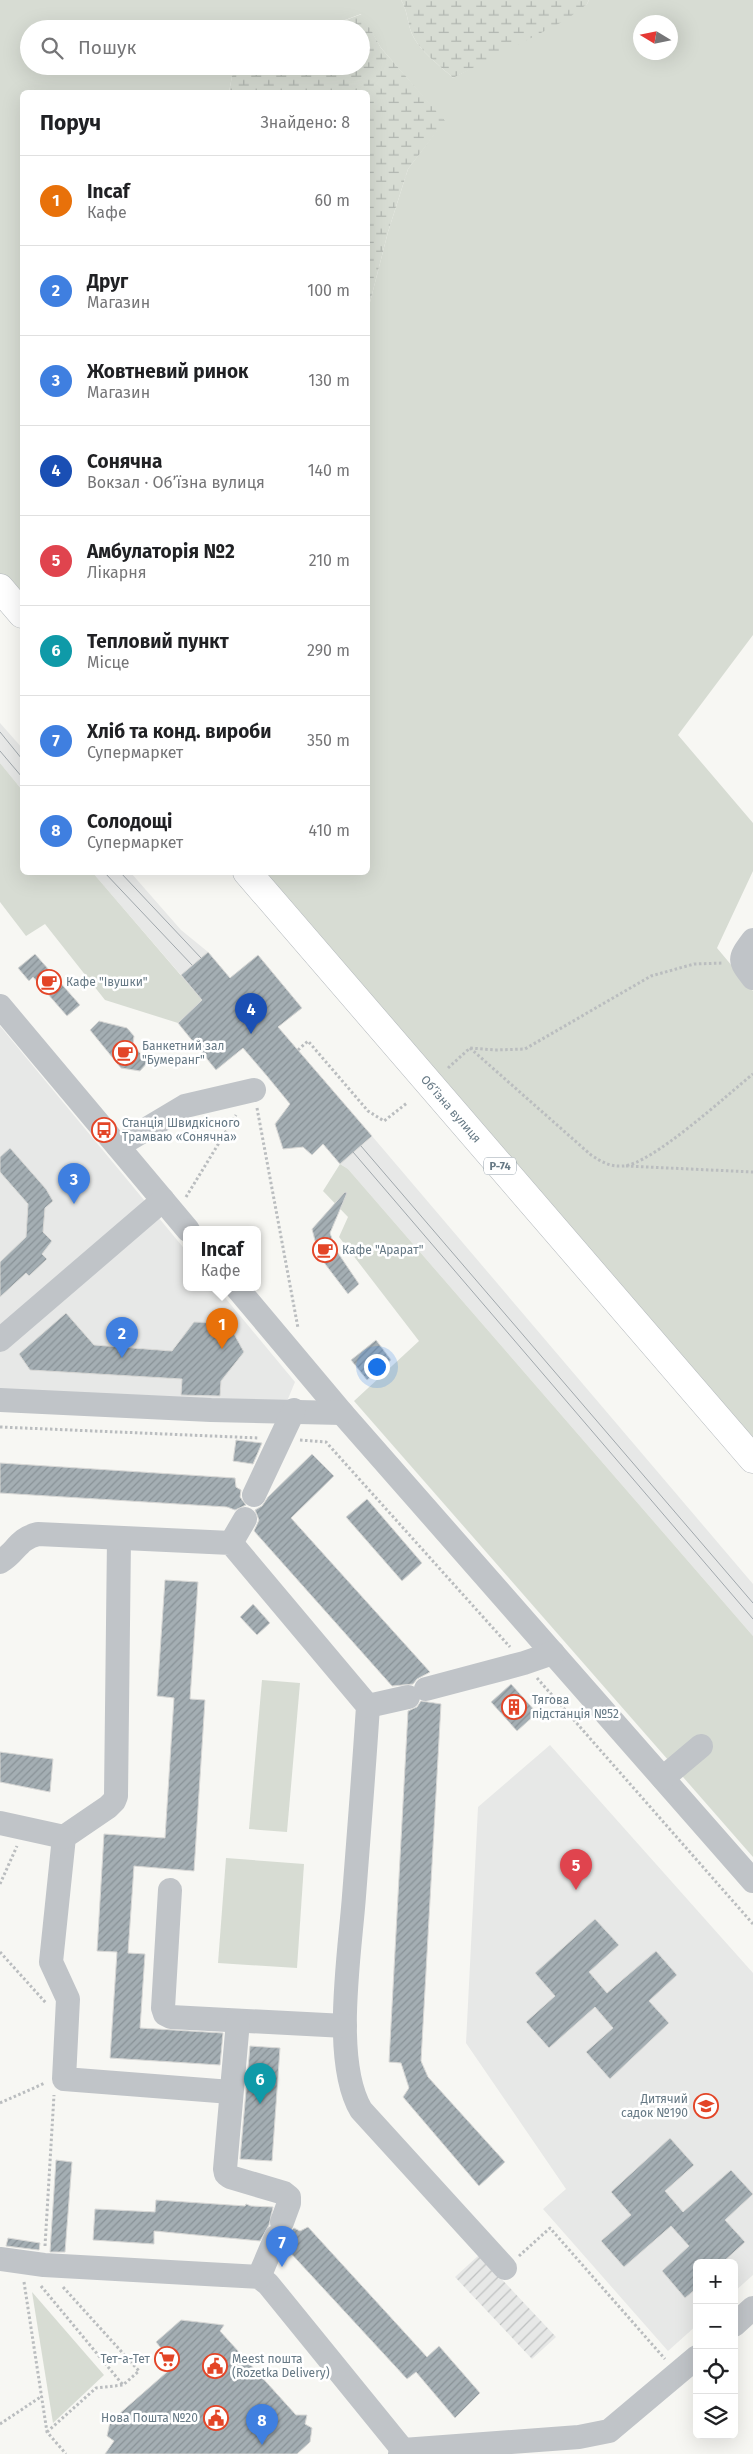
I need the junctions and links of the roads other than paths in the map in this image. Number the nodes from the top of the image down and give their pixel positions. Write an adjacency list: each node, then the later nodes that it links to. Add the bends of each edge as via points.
1 (0, 588): 2 (main road)
2 (20, 612)
3 (250, 875): 15 (main road, Обʼїзна вулиця / Р-74)
4 (753, 940): 5 (street, via 741,956)
5 (747, 970)
6 (0, 1006): 8 (street)
7 (254, 1090): 8 (street, via 185,1106)
8 (118, 1146): 9 (street)
9 (176, 1215): 11 (street)
10 (240, 1291): 14 (street)
11 (0, 1340)
12 (0, 1400): 13 (street, via 210,1410)
13 (294, 1410): 14 (street); 16 (street)
14 (342, 1413): 21 (street)
15 (753, 1459)
16 (254, 1495)
17 (244, 1520): 19 (street)
18 (119, 1538): 19 (street); 20 (street, via 38,1534 26,1537); 26 (street, via 116,1796 108,1808)
19 (231, 1544): 22 (street)
20 (0, 1562)
21 (553, 1653): 22 (street); 24 (street)
22 (368, 1706): 30 (street)
23 (701, 1746): 24 (street)
24 (663, 1778): 27 (street)
25 (0, 1823): 26 (street)
26 (64, 1837): 31 (street, via 51,1962 68,1999 60,2079)
27 (753, 1881)
28 (170, 1890): 29 (street, via 165,2014)
29 (238, 2021): 30 (street); 31 (street)
30 (345, 2026): 33 (street, via 350,2084 361,2110)
31 (231, 2092): 34 (street, via 226,2174 289,2197)
32 (22, 2262): 34 (street)
33 (505, 2268)
34 (259, 2277): 38 (street, via 268,2284)
35 (753, 2308): 36 (street)
36 (738, 2321)
37 (693, 2361): 38 (street, via 608,2430 579,2437)
38 (401, 2452)

